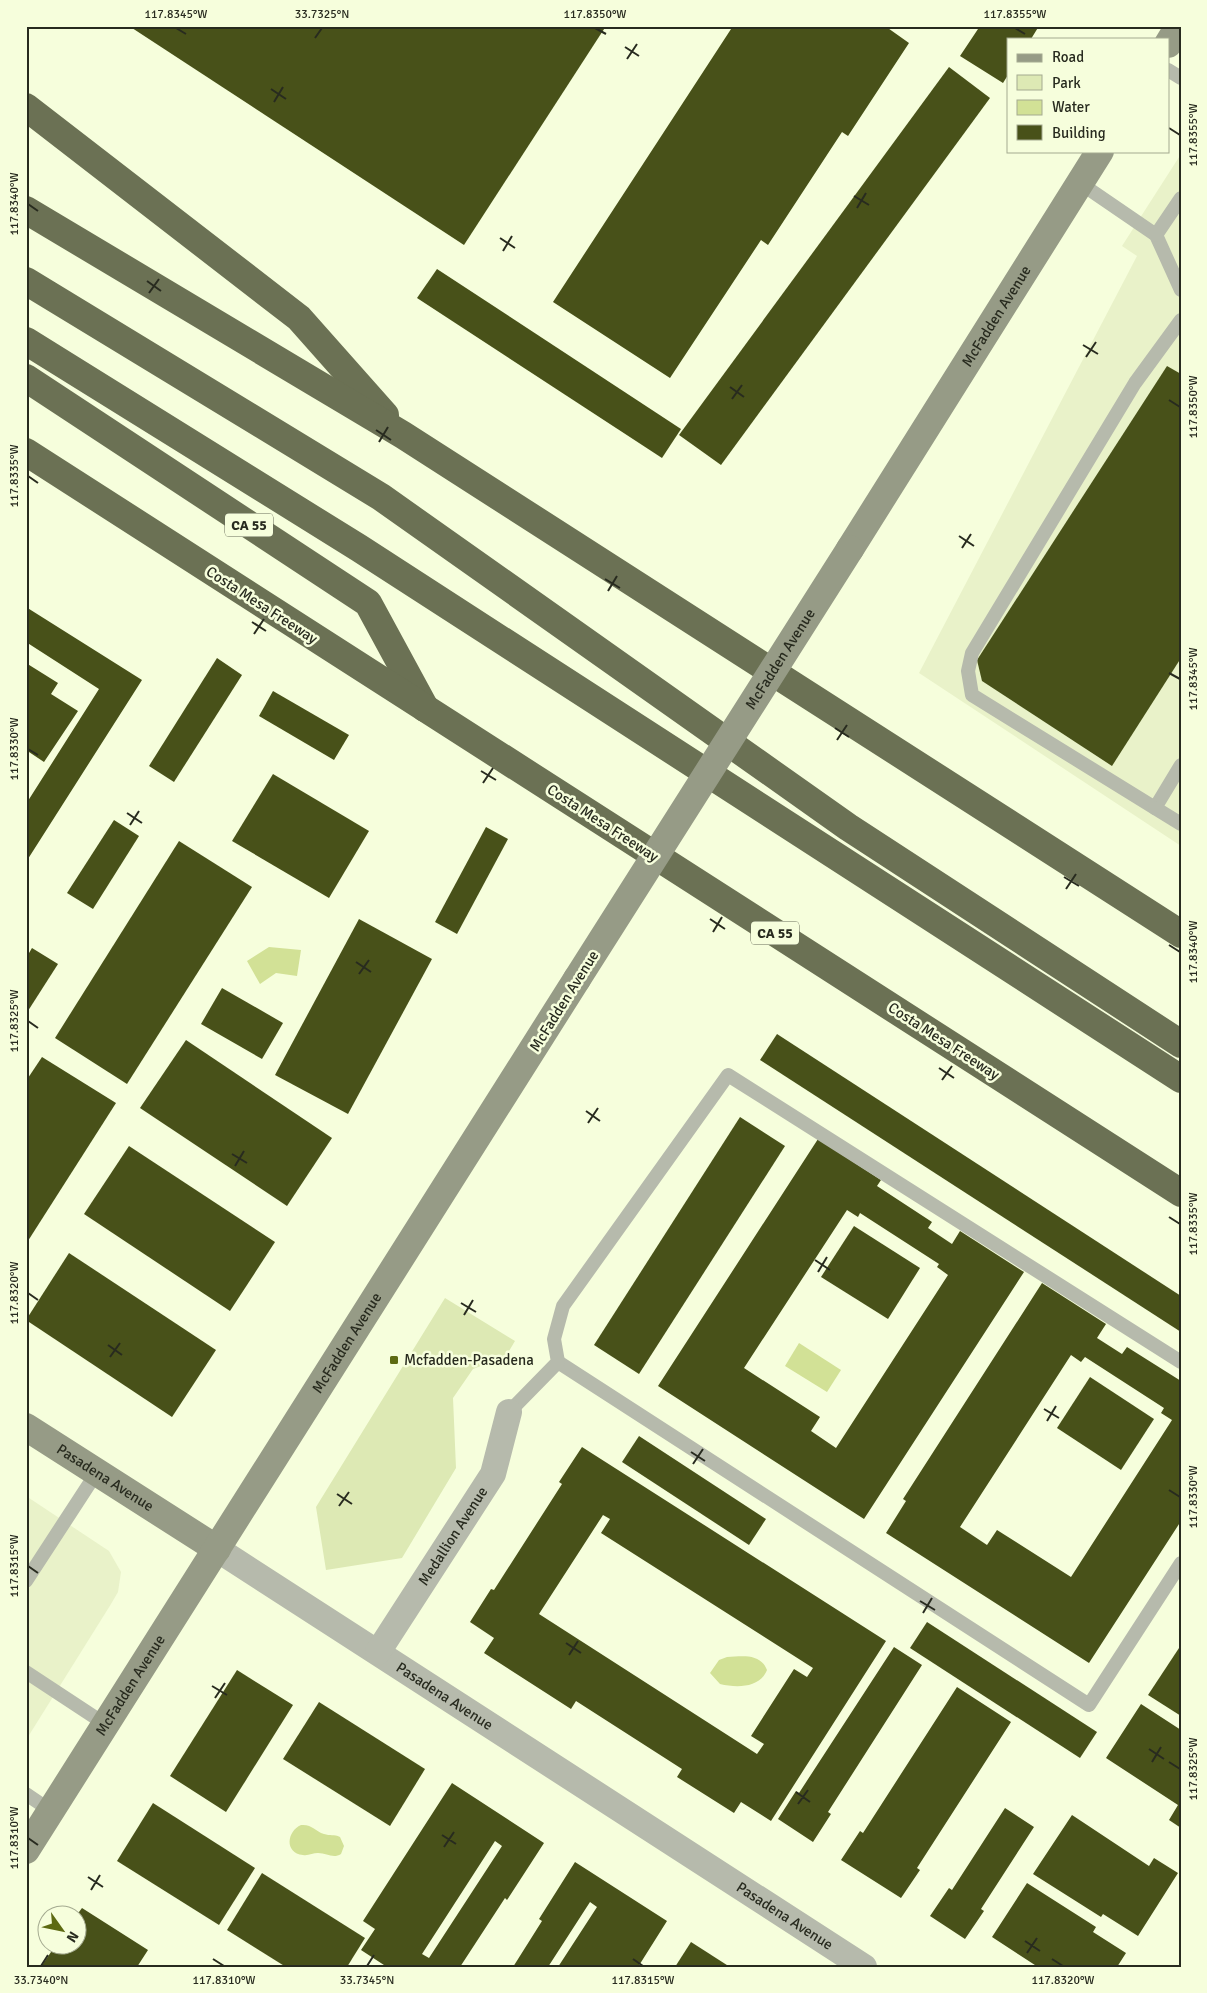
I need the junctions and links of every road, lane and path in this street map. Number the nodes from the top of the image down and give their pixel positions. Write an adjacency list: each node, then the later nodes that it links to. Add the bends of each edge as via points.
1 (1179, 26): 2 (main road)
2 (1170, 41)
3 (1170, 71): 4 (lane)
4 (1181, 78)
5 (26, 107): 16 (highway, via 299,318)
6 (1099, 152): 7 (main road, McFadden Avenue)
7 (1080, 183): 10 (lane); 31 (main road, McFadden Avenue, bridge)
8 (1181, 198): 10 (lane)
9 (26, 210): 16 (highway)
10 (1156, 235): 12 (lane)
11 (26, 281): 23 (highway, via 380,497 848,827)
12 (1181, 290)
13 (1181, 320): 20 (lane, via 1130,392 972,653 968,672 972,695)
14 (26, 341): 24 (highway, via 359,548)
15 (26, 378): 18 (highway, CA 55, via 368,603)
16 (403, 434): 22 (highway)
17 (31, 458): 18 (highway, Costa Mesa Freeway / CA 55)
18 (427, 711): 25 (highway, Costa Mesa Freeway / CA 55)
19 (1181, 765): 20 (lane)
20 (1154, 808): 21 (lane)
21 (1181, 824)
22 (1181, 934)
23 (1181, 1044)
24 (1181, 1079)
25 (1181, 1193)
26 (558, 1362): 27 (lane, via 554,1339 563,1306 728,1075); 28 (lane); 32 (lane, via 1089,1705)
27 (1181, 1362)
28 (509, 1412): 34 (street, Medallion Avenue, via 493,1474)
29 (26, 1427): 30 (main road, Pasadena Avenue)
30 (97, 1472): 31 (main road, Pasadena Avenue); 33 (lane)
31 (217, 1549): 34 (street, Pasadena Avenue); 36 (main road, McFadden Avenue)
32 (1181, 1563)
33 (26, 1581)
34 (378, 1652): 40 (street, Pasadena Avenue)
35 (26, 1672): 36 (lane)
36 (105, 1724): 38 (main road, McFadden Avenue)
37 (26, 1794): 38 (lane)
38 (51, 1811): 39 (main road, McFadden Avenue)
39 (26, 1850)
40 (864, 1967)

